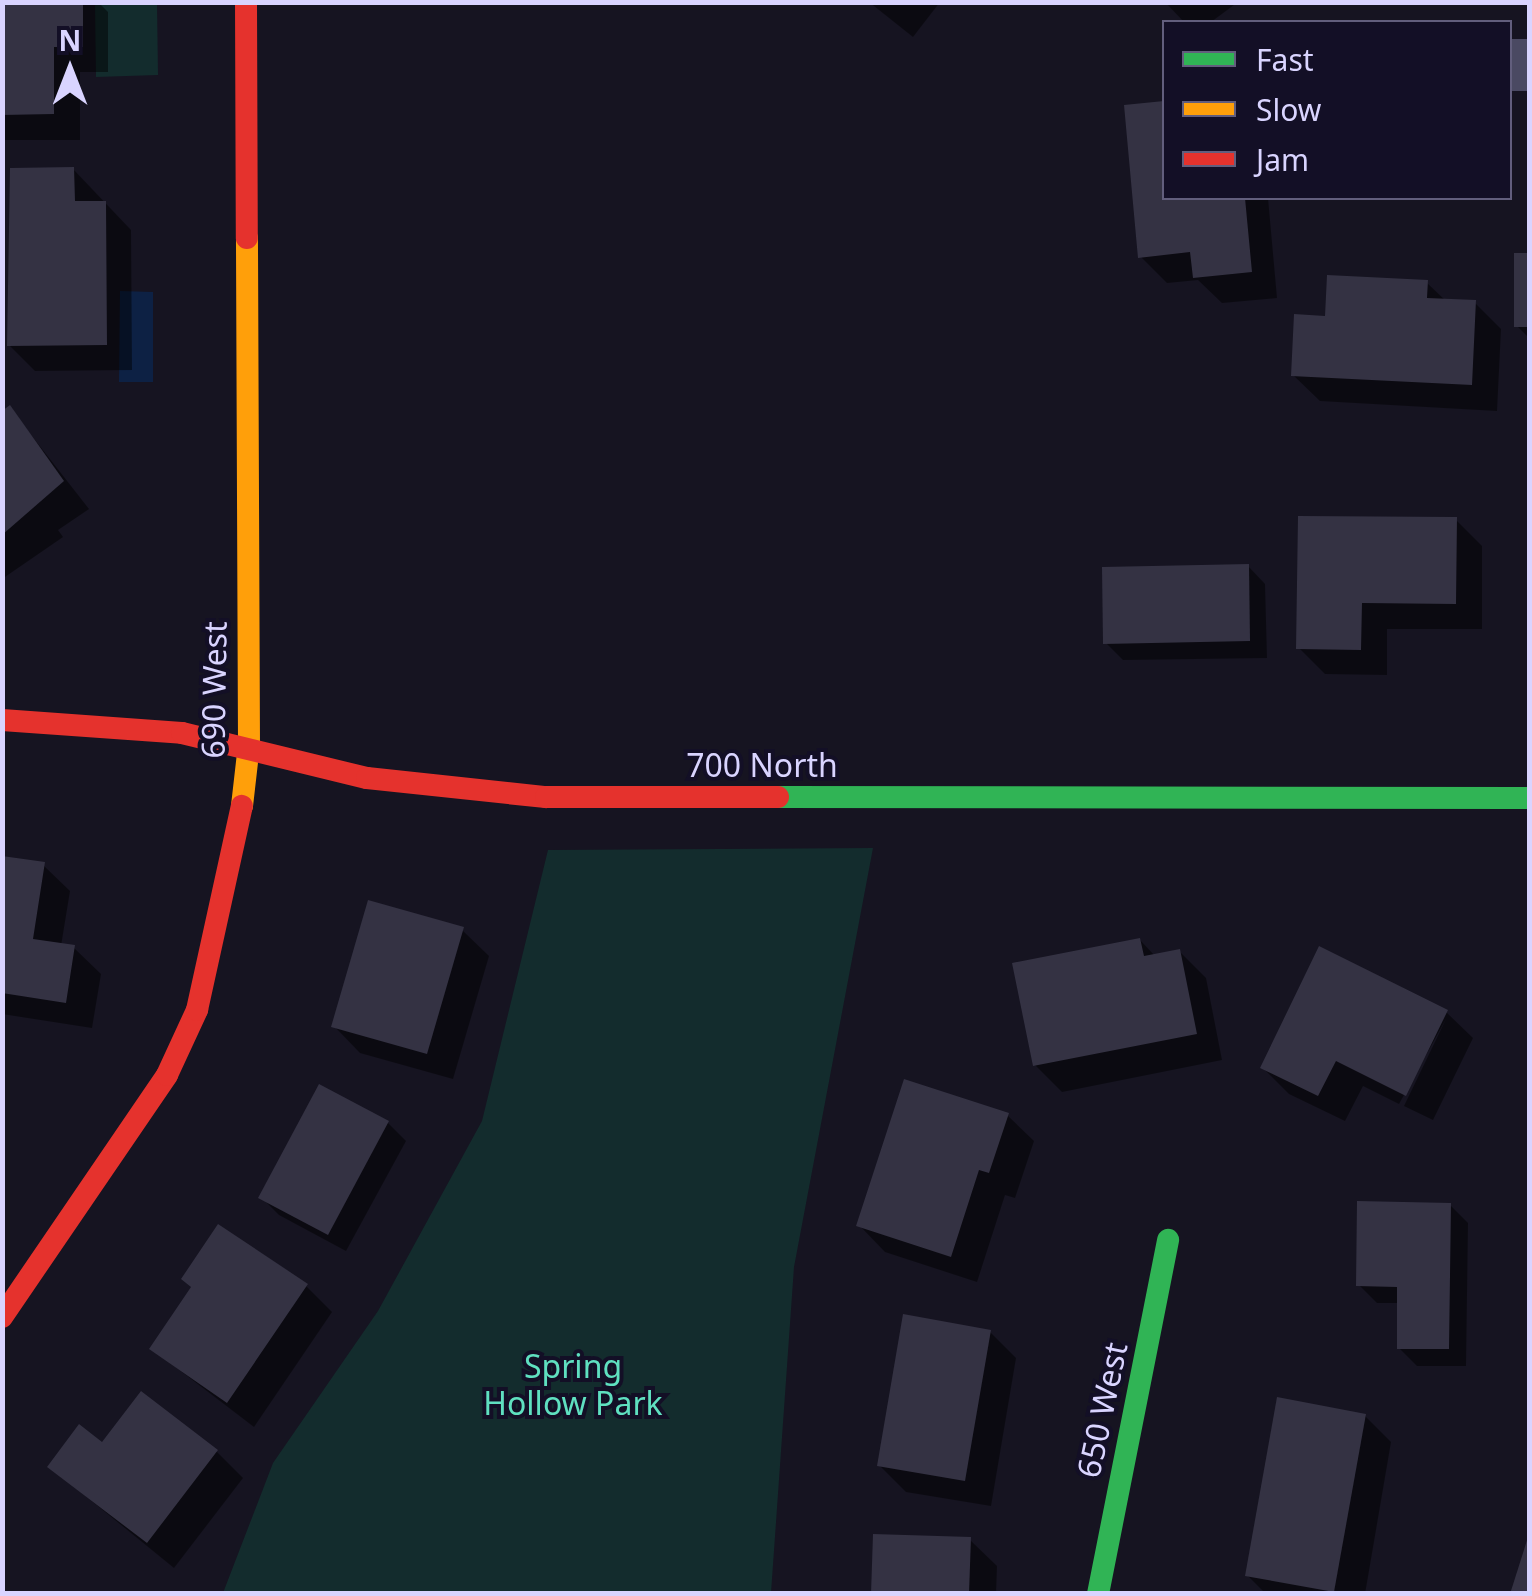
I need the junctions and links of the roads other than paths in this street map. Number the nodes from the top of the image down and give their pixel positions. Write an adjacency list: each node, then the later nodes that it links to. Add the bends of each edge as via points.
1 (246, 2): 3 (street, 690 West)
2 (2, 720): 3 (street, 700 North, via 119,725)
3 (249, 745): 4 (street, 700 North, via 366,778 546,797); 6 (street, 690 West, via 222,911 197,1010 166,1075)
4 (1530, 798)
5 (1168, 1240): 7 (street, 650 West)
6 (2, 1318)
7 (1098, 1594)

